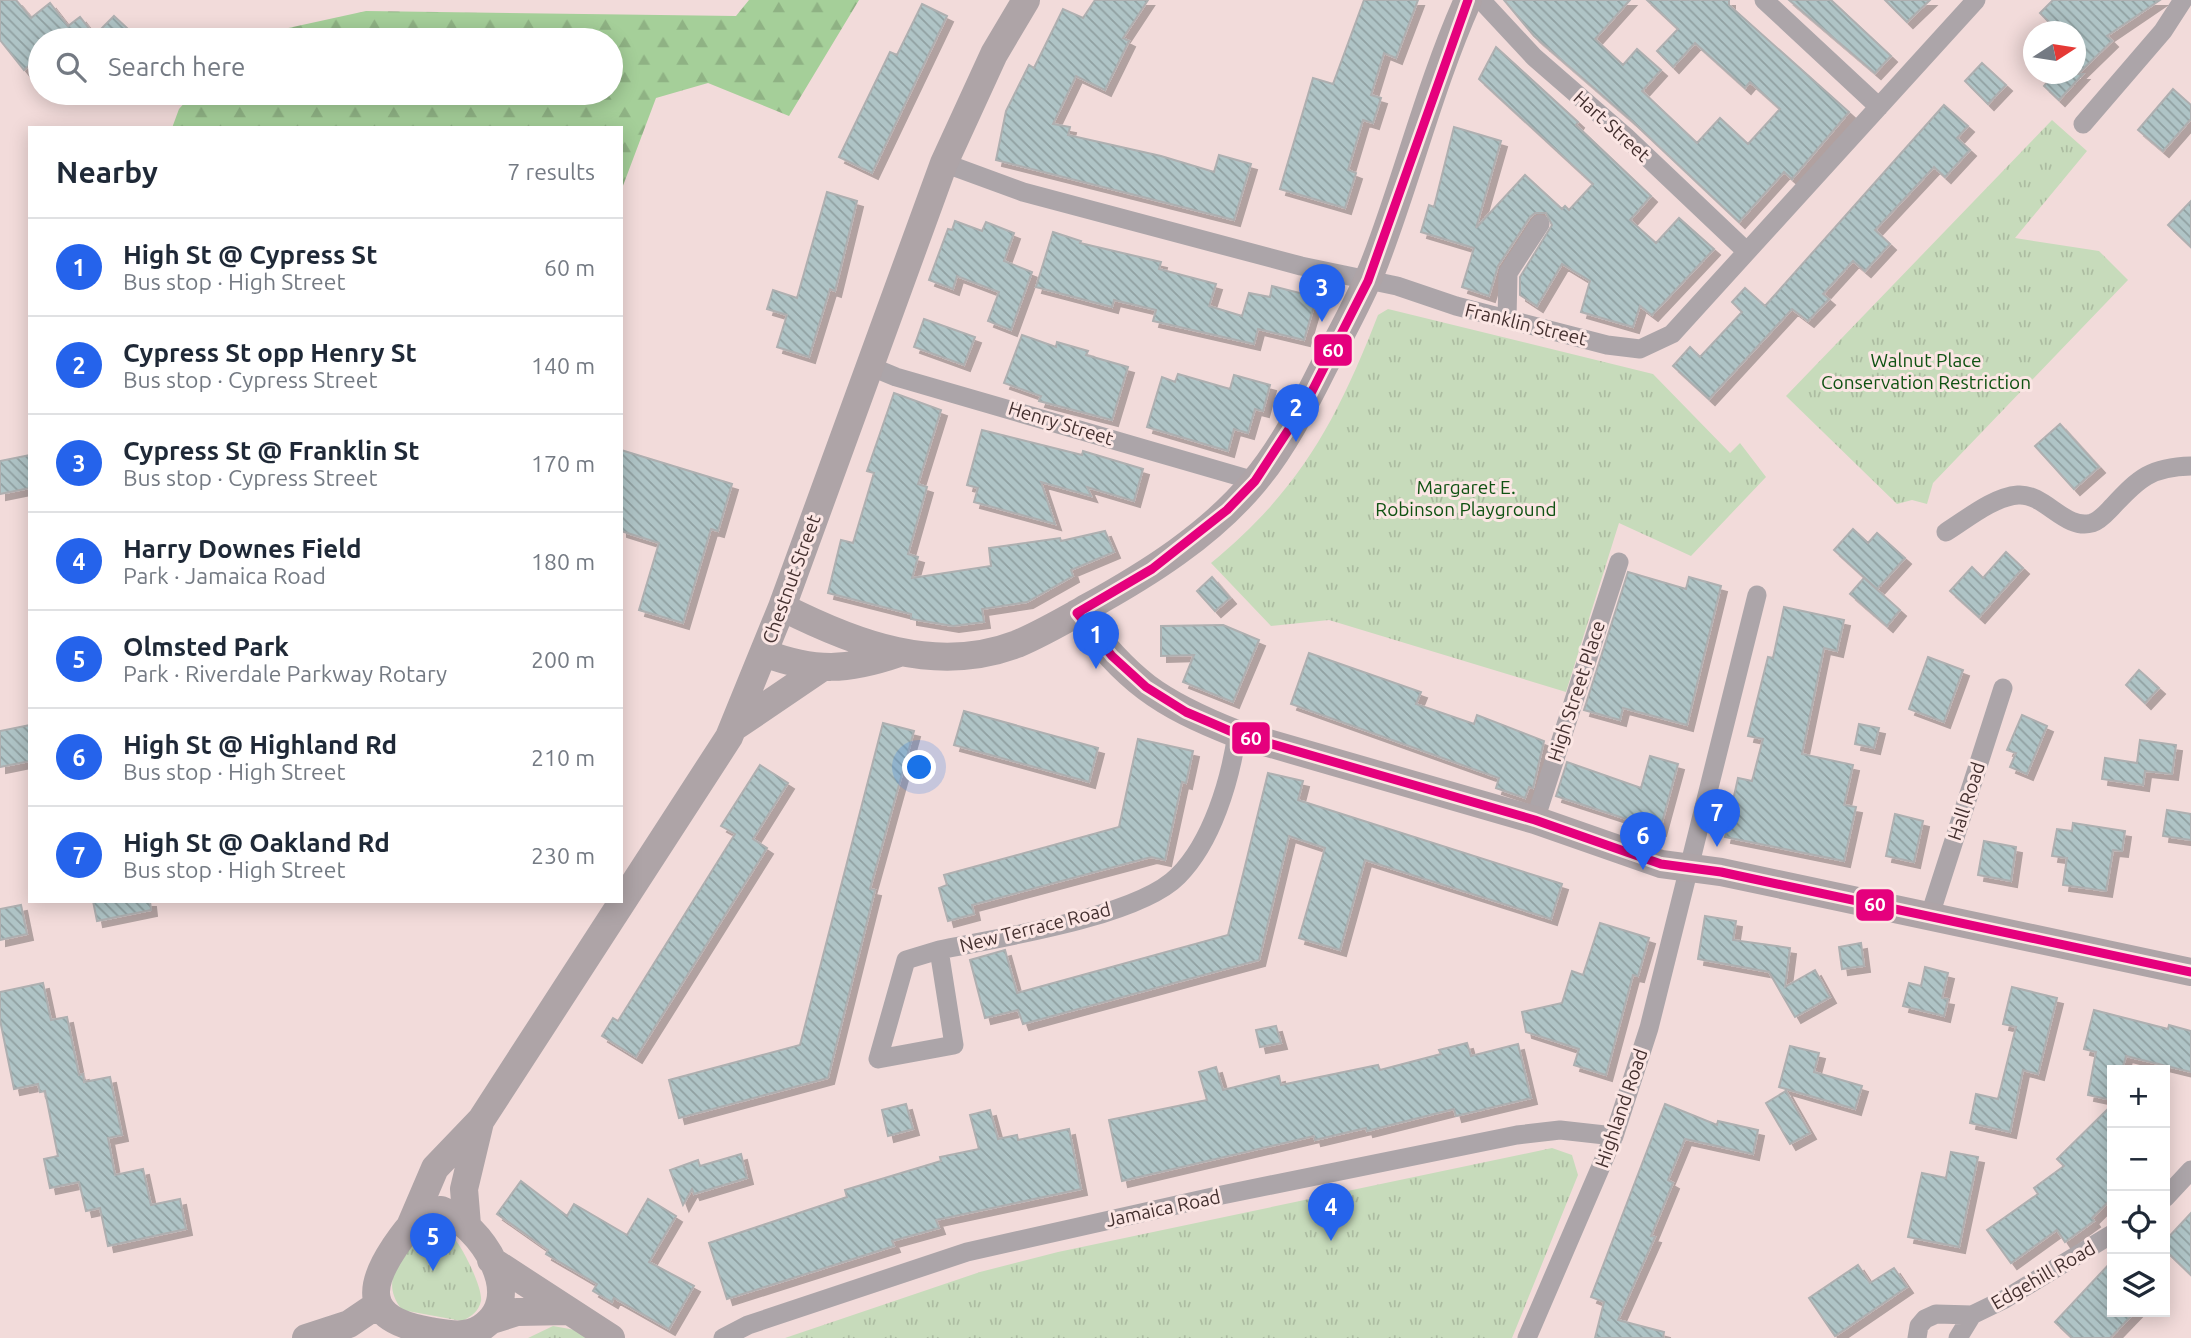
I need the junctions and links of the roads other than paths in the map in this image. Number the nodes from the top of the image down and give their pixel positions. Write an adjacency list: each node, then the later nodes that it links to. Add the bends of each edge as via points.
1 (1026, 0): 9 (main road, Chestnut Street, via 994,54)
2 (1468, 0): 12 (main road)
3 (1481, 0): 11 (street, Hart Street, via 1534,57)
4 (1764, 0): 7 (street)
5 (1976, 0): 7 (street, Franklin Street)
6 (2183, 0): 8 (street, via 2163,31)
7 (1879, 107): 11 (street, Franklin Street)
8 (2083, 124)
9 (944, 163): 12 (street, Franklin Street, via 1023,192); 14 (main road, Chestnut Street)
10 (1540, 224): 13 (street, via 1508,273)
11 (1745, 250): 13 (street, Franklin Street, via 1672,334 1640,349)
12 (1368, 281): 13 (street, Franklin Street); 16 (main road, via 1306,403)
13 (1507, 319)
14 (867, 365): 16 (street, Henry Street); 20 (main road, Chestnut Street)
15 (2191, 466): 17 (street, via 2164,467 2134,483 2090,524 2070,520 2020,495 1998,501)
16 (1255, 481): 21 (main road, via 1227,510 1152,569)
17 (1946, 532)
18 (1619, 562): 28 (street, High Street Place)
19 (1757, 595): 29 (street, Highland Road)
20 (782, 607): 22 (main road, Chestnut Street); 23 (main road, via 820,627)
21 (1077, 613): 23 (main road, via 1016,644 966,657); 27 (main road, via 1140,685 1189,716)
22 (764, 653): 24 (main road); 26 (main road, Chestnut Street)
23 (899, 653): 24 (main road, via 866,664)
24 (820, 669): 26 (main road)
25 (2003, 688): 32 (street, Hall Road)
26 (733, 728): 30 (main road, Chestnut Street)
27 (1237, 734): 28 (main road); 33 (street, New Terrace Road, via 1207,832 1177,877 1157,891 1088,918)
28 (1535, 820): 29 (main road, via 1661,864)
29 (1686, 868): 32 (main road); 36 (street, Highland Road, via 1654,1012)
30 (623, 899)
31 (620, 903): 35 (main road, Chestnut Street)
32 (1930, 915): 34 (main road)
33 (939, 950): 33 (street, New Terrace Road, via 906,960 878,1059 954,1045)
34 (2191, 972)
35 (481, 1120): 39 (main road, Chestnut Street, via 435,1168); 40 (main road, Chestnut Street, via 464,1189)
36 (1614, 1136): 49 (street, Jamaica Road, via 1560,1130 1517,1135 967,1252 748,1325); 50 (street, Highland Road)
37 (2191, 1170): 38 (street)
38 (2170, 1193)
39 (411, 1224): 40 (main road, via 426,1212 441,1210); 43 (main road, via 378,1274 374,1287)
40 (467, 1225): 42 (main road)
41 (2107, 1237): 45 (street, Edgehill Road)
42 (491, 1260): 44 (main road); 46 (main road, via 502,1293)
43 (377, 1306): 46 (main road, via 388,1319 452,1335 468,1334); 47 (main road, via 349,1324)
44 (569, 1311): 46 (main road, via 517,1312); 48 (main road)
45 (1972, 1315): 51 (street, Edgehill Road, via 1936,1314 1919,1326); 52 (street, Edgehill Road)
46 (492, 1320)
47 (306, 1338)
48 (611, 1338)
49 (723, 1338)
50 (1527, 1338)
51 (1917, 1338)
52 (1958, 1338)

